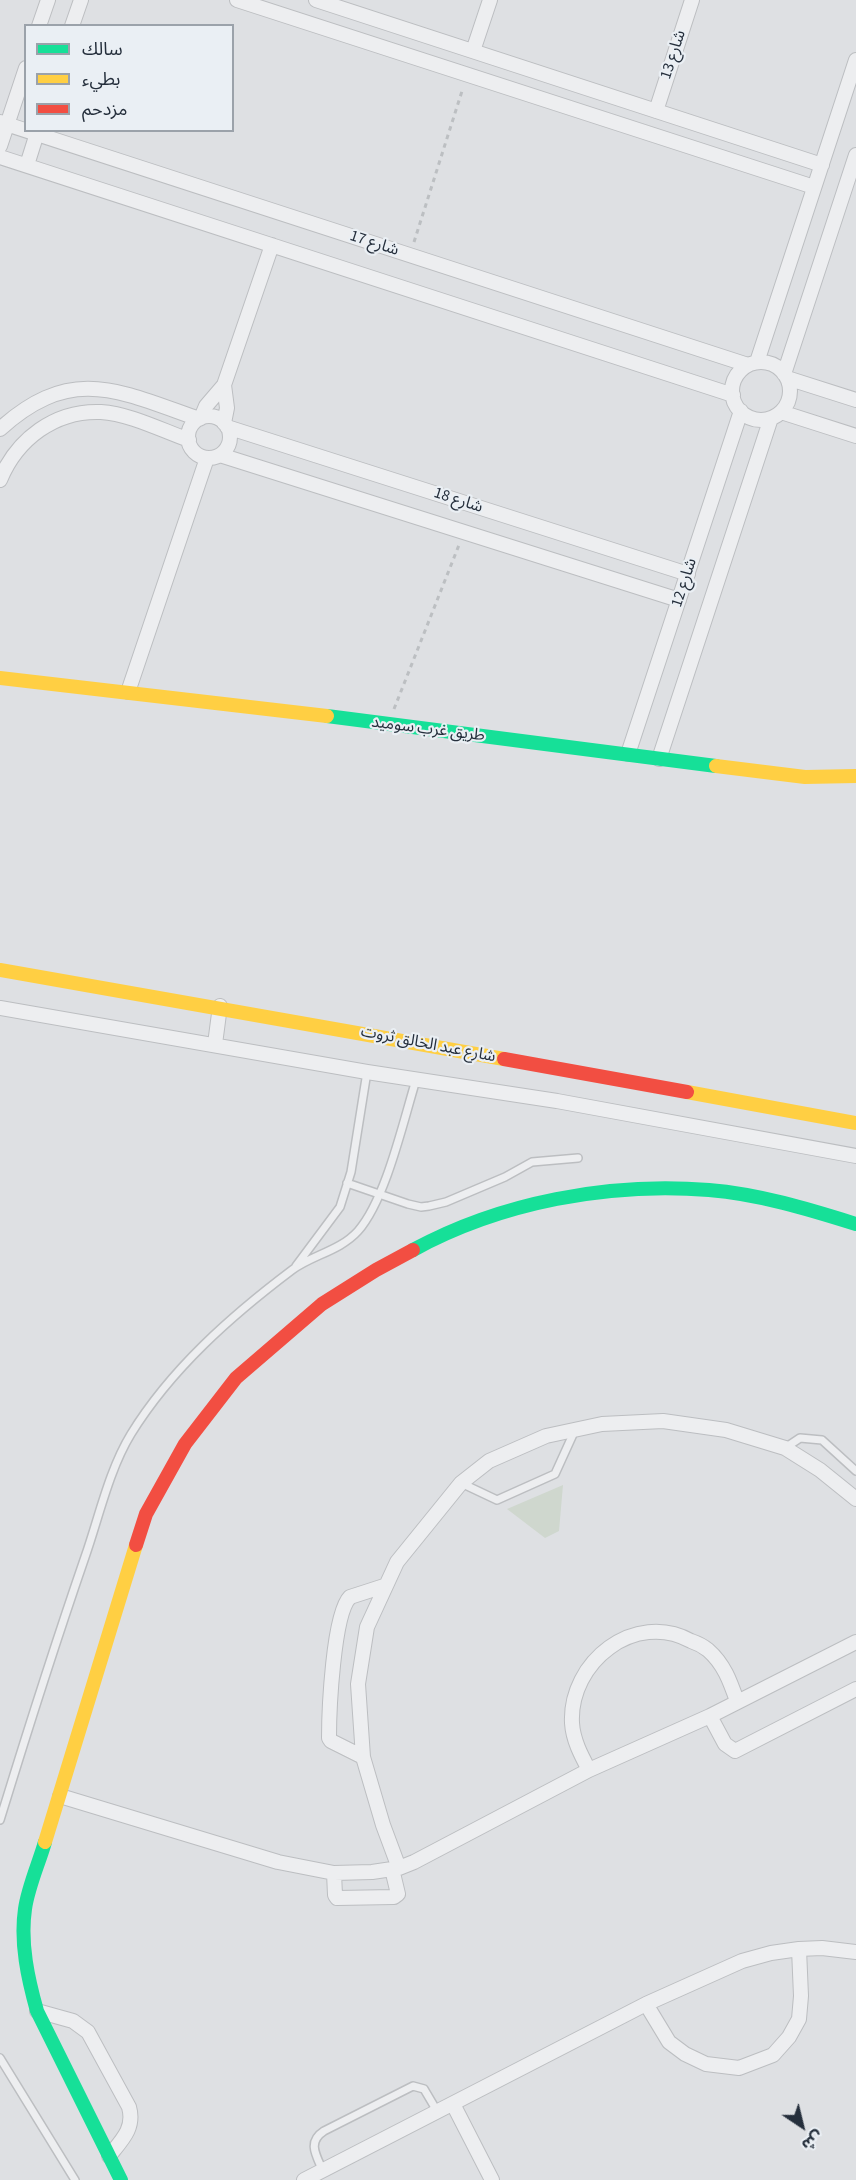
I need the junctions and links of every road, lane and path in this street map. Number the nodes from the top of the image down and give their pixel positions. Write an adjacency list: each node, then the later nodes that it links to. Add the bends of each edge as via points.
1 (48, 0): 10 (street)
2 (81, 0): 11 (street)
3 (237, 0): 8 (street)
4 (309, 0): 9 (street)
5 (316, 0): 12 (street)
6 (490, 0): 12 (street)
7 (692, 0): 16 (street, شارع 13)
8 (280, 7): 9 (street)
9 (302, 21): 15 (street)
10 (40, 24)
11 (73, 24)
12 (473, 51): 16 (street)
13 (856, 60): 24 (street)
14 (24, 73): 17 (street)
15 (467, 75): 25 (street); 27 (path)
16 (656, 111): 24 (street)
17 (4, 124): 18 (street, شارع 17); 20 (street)
18 (24, 129)
19 (37, 132): 23 (street); 27 (street, شارع 17)
20 (0, 146)
21 (856, 155): 29 (street)
22 (0, 157): 23 (street, شارع 17)
23 (27, 165): 26 (street, شارع 17)
24 (822, 165): 25 (street)
25 (814, 187): 28 (street)
26 (272, 245): 30 (street); 31 (street, شارع 17)
27 (410, 255): 28 (street, شارع 17)
28 (753, 364): 29 (street, via 772,364); 31 (street, via 738,374)
29 (785, 376): 32 (street); 34 (street, via 789,399)
30 (224, 385): 35 (street); 36 (street)
31 (733, 395): 33 (street)
32 (856, 400)
33 (741, 411): 34 (street, via 752,418); 43 (street, شارع 12)
34 (776, 415): 38 (street); 49 (street, شارع 12)
35 (200, 419): 36 (street, via 213,417); 37 (street, via 108,389 76,389 51,394 24,408); 39 (street, via 191,428)
36 (226, 425): 40 (street, via 230,440 226,449); 43 (street, شارع 18)
37 (0, 429)
38 (856, 436)
39 (189, 440): 40 (street, via 197,454); 41 (street, via 132,419 102,412 79,413 37,430 15,452)
40 (213, 457): 42 (street, شارع 18); 46 (street)
41 (0, 480)
42 (464, 532): 44 (street, شارع 18); 47 (path)
43 (688, 574): 44 (street, شارع 12)
44 (679, 600): 48 (street, شارع 12)
45 (0, 678): 46 (street, طريق غرب سوميد)
46 (128, 692): 47 (street, طريق غرب سوميد)
47 (387, 725): 48 (street, طريق غرب سوميد)
48 (628, 754): 49 (street, طريق غرب سوميد)
49 (659, 759): 50 (street, طريق غرب سوميد, via 805,777)
50 (856, 776)
51 (0, 970): 52 (street, شارع عبد الخالق ثروت)
52 (220, 1006): 54 (street); 57 (street, شارع عبد الخالق ثروت)
53 (0, 1008): 54 (street, شارع عبد الخالق ثروت)
54 (215, 1044): 55 (street, شارع عبد الخالق ثروت)
55 (367, 1072): 56 (street, شارع عبد الخالق ثروت); 60 (lane)
56 (416, 1080): 58 (street, شارع عبد الخالق ثروت, via 557,1101); 61 (lane)
57 (856, 1123)
58 (856, 1156)
59 (578, 1158): 61 (lane, via 532,1162 429,1206)
60 (347, 1183): 61 (lane); 63 (lane, via 340,1207)
61 (378, 1195): 63 (lane, via 357,1232 333,1250)
62 (856, 1224): 76 (street, via 791,1204 711,1190 659,1188 585,1194 493,1214 429,1241 322,1304 236,1378 185,1444 146,1514)
63 (295, 1268): 77 (lane, via 234,1316 171,1381 131,1435 110,1482)
64 (575, 1430): 65 (street, via 663,1420 726,1430); 67 (street, via 546,1436 489,1461); 67 (lane, via 555,1474 497,1500)
65 (785, 1448): 66 (lane, via 800,1438 822,1440); 68 (street)
66 (856, 1471)
67 (461, 1483): 69 (street, via 397,1562)
68 (856, 1499)
69 (384, 1586): 74 (street, via 367,1627 358,1684); 74 (street, via 347,1600 340,1621 329,1710 331,1741)
70 (856, 1642): 72 (street)
71 (856, 1689): 73 (street, via 735,1751 725,1744)
72 (737, 1701): 73 (street); 75 (street, via 727,1672 707,1649 681,1635 650,1631 621,1639 596,1657 579,1683 573,1705 574,1740)
73 (710, 1716): 75 (street)
74 (363, 1756): 78 (street)
75 (589, 1770): 78 (street, via 414,1862)
76 (60, 1796): 79 (street, via 278,1862); 83 (street, via 25,1908 25,1958)
77 (0, 1820)
78 (395, 1868): 79 (street); 79 (street, via 398,1894 394,1897 337,1898)
79 (333, 1873)
80 (799, 1948): 81 (street); 82 (street, via 742,1961); 82 (street, via 799,2019 773,2055 739,2068 706,2064 685,2054 669,2042)
81 (856, 1952)
82 (646, 2004): 85 (street)
83 (37, 2011): 87 (street); 87 (street, via 73,2021 88,2032 129,2107 129,2130)
84 (0, 2058): 89 (lane)
85 (453, 2104): 86 (street); 92 (street)
86 (437, 2112): 88 (street); 88 (lane, via 424,2089 413,2086 335,2125 320,2133 314,2142)
87 (109, 2156): 90 (street)
88 (323, 2170): 91 (street)
89 (75, 2180)
90 (121, 2180)
91 (304, 2180)
92 (492, 2180)

